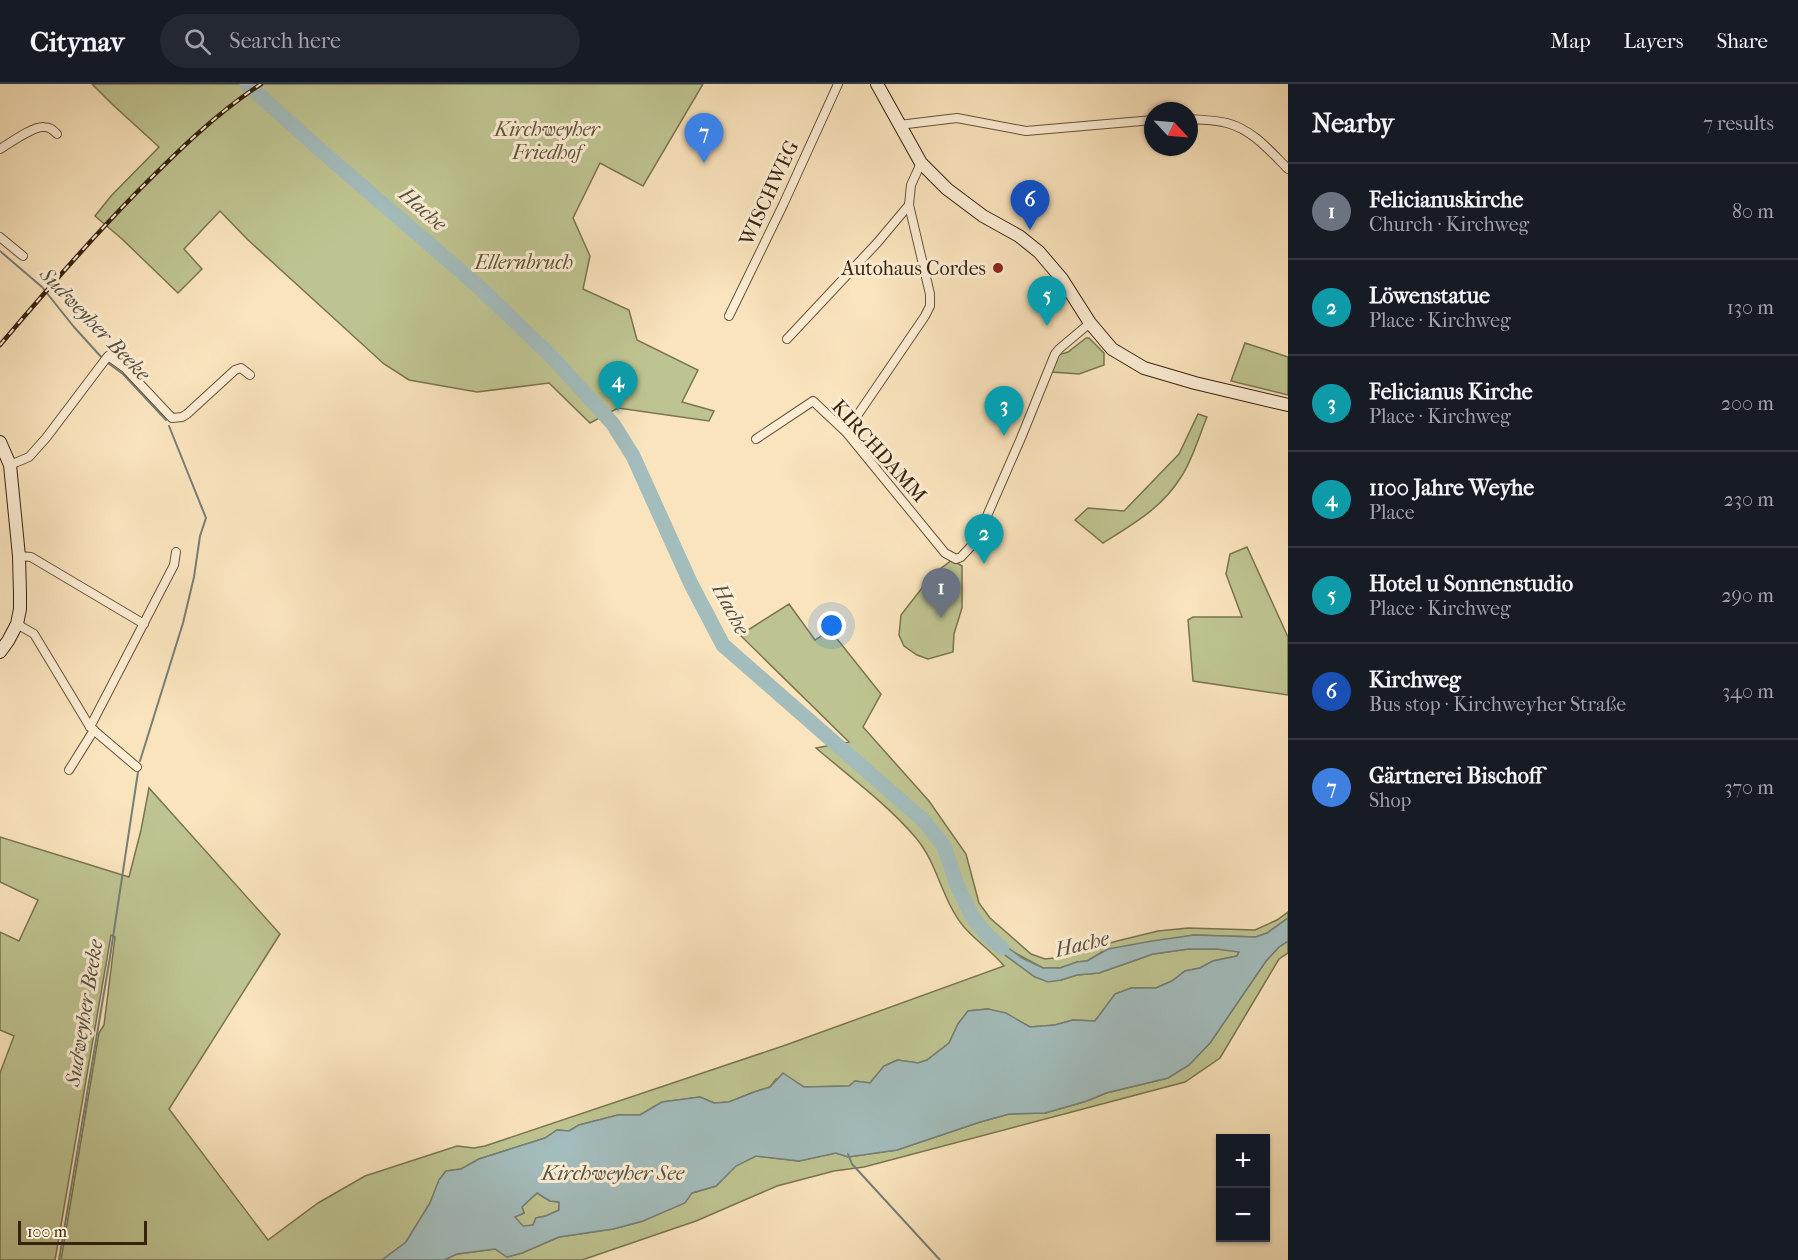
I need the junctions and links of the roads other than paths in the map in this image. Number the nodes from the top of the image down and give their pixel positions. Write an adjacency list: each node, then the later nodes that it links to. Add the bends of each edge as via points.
1 (838, 84): 13 (street, WISCHWEG)
2 (877, 84): 5 (main road)
3 (1198, 120): 9 (street, via 1242,129)
4 (1144, 121): 5 (street, via 1026,131 957,118)
5 (898, 125): 8 (main road)
6 (57, 134): 7 (street, via 42,126)
7 (0, 149)
8 (921, 163): 10 (street, via 911,185); 14 (main road, via 947,189 1039,252)
9 (1288, 169)
10 (909, 204): 15 (street); 18 (street, via 930,306)
11 (0, 237): 12 (street)
12 (24, 256)
13 (729, 316)
14 (1090, 323): 17 (main road, via 1112,349 1144,369); 18 (street, KIRCHDAMM, via 1055,354 976,541 962,557 956,559 940,548)
15 (787, 339)
16 (250, 375): 21 (street, via 241,368 236,370 186,414 172,418 125,368 108,356 46,438 28,457)
17 (1288, 405)
18 (846, 432): 19 (street, KIRCHDAMM, via 813,401)
19 (756, 439)
20 (0, 442): 21 (main road)
21 (10, 465): 23 (main road)
22 (176, 552): 25 (street, via 174,565)
23 (19, 556): 24 (main road); 25 (street, via 31,557)
24 (17, 624): 26 (main road); 27 (street, via 34,634)
25 (144, 624): 27 (street)
26 (0, 652)
27 (92, 729): 28 (street); 29 (street)
28 (137, 767)
29 (69, 770)

